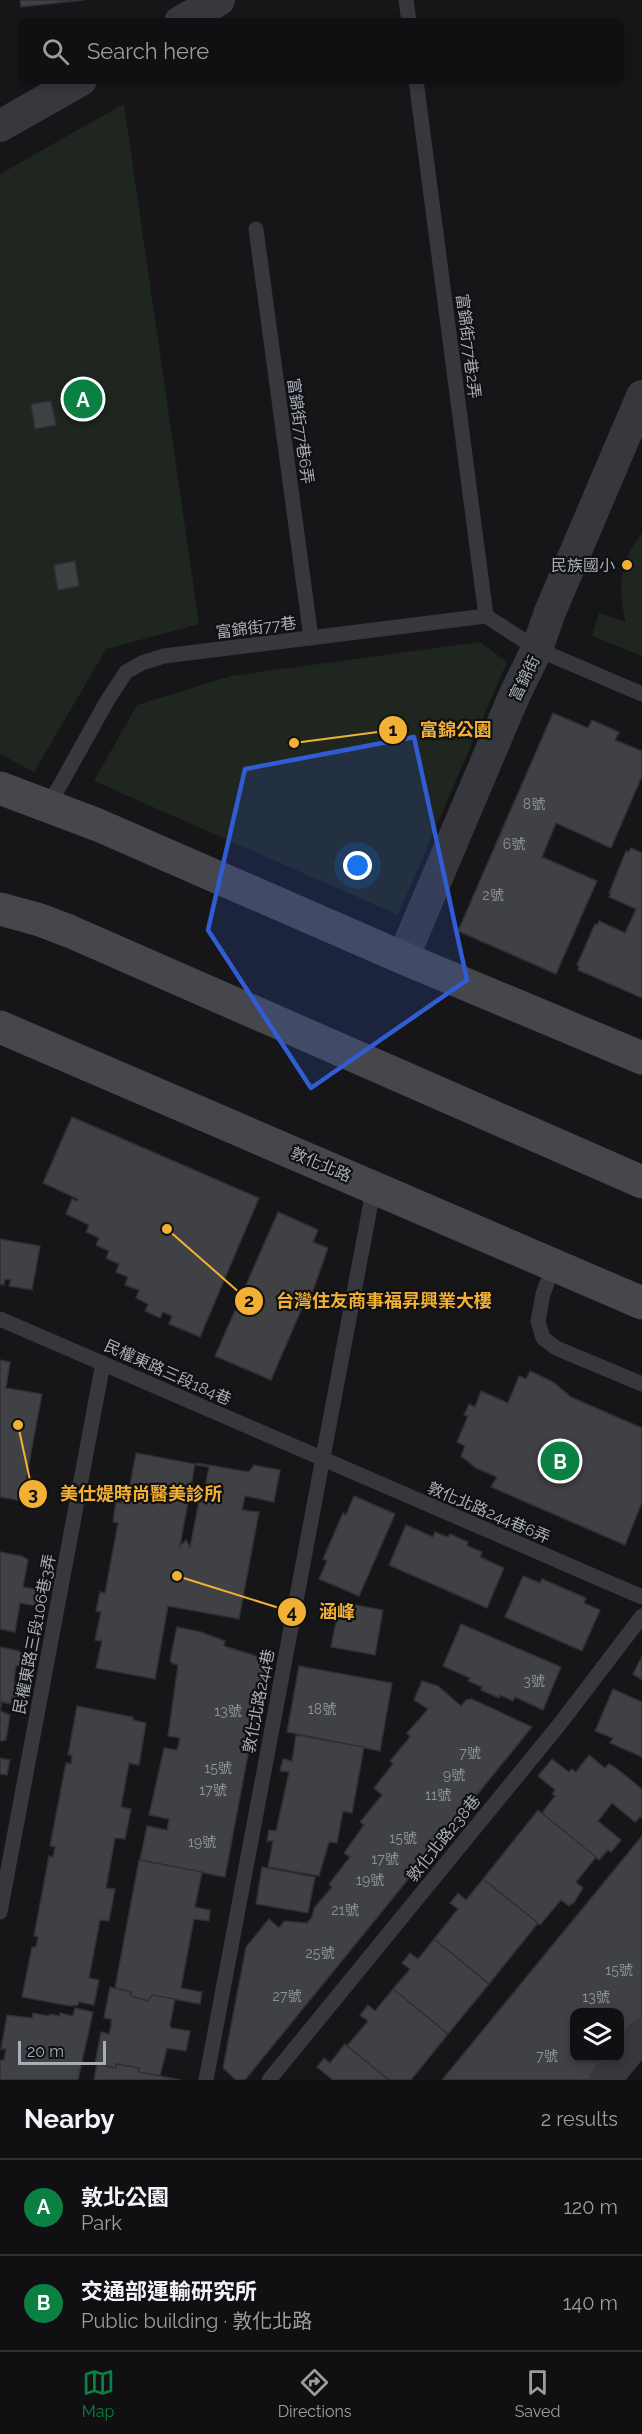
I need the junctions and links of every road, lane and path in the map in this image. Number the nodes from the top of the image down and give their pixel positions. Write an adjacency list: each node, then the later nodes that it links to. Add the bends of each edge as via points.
1 (219, 0): 3 (street)
2 (406, 0): 4 (lane)
3 (187, 18)
4 (408, 18)
5 (74, 84): 7 (street)
6 (417, 84): 10 (lane, 富錦街77巷2弄)
7 (0, 126)
8 (256, 229): 11 (lane, 富錦街77巷6弄)
9 (642, 396): 12 (street, 富錦街)
10 (486, 616): 11 (lane, 富錦街77巷); 12 (lane)
11 (311, 638): 15 (lane, 富錦街77巷, via 164,656 126,672)
12 (537, 649): 13 (lane); 19 (street, 富錦街)
13 (642, 694)
14 (0, 788): 15 (main road)
15 (49, 805): 19 (main road)
16 (0, 897): 18 (main road)
17 (0, 909): 18 (main road)
18 (40, 920): 22 (main road)
19 (403, 958): 21 (main road)
20 (0, 1027): 23 (main road, 敦化北路)
21 (642, 1058)
22 (642, 1182)
23 (374, 1186): 24 (main road, 敦化北路); 29 (lane, 敦化北路244巷)
24 (555, 1265): 25 (main road, 敦化北路); 28 (lane, via 543,1294 538,1321 543,1338 556,1348)
25 (642, 1303)
26 (0, 1319): 27 (lane, 民權東路三段184巷)
27 (103, 1363): 29 (lane, 民權東路三段184巷); 32 (lane, 民權東路三段106巷3弄)
28 (642, 1384)
29 (322, 1459): 30 (lane, 敦化北路244巷6弄); 34 (lane, 敦化北路244巷)
30 (642, 1597)
31 (642, 1616): 35 (lane, 敦化北路238巷, via 559,1725)
32 (0, 1912)
33 (642, 2035): 36 (street)
34 (206, 2080)
35 (269, 2080)
36 (605, 2080)

